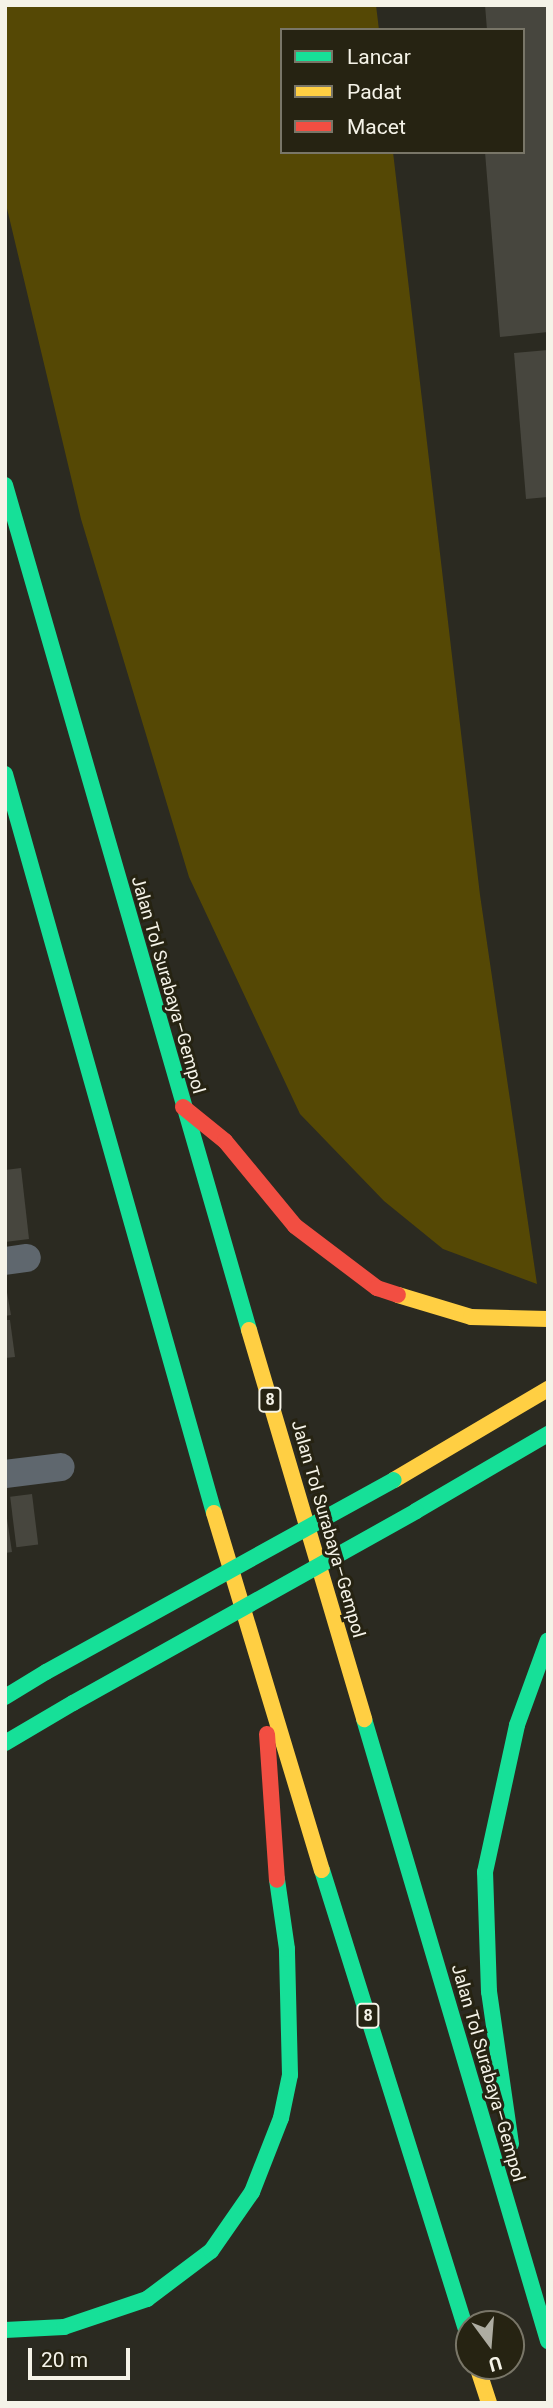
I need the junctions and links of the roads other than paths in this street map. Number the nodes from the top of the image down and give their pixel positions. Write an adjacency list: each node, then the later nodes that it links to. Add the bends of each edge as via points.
1 (5, 485): 3 (highway, Jalan Tol Surabaya–Gempol / 8)
2 (5, 774): 10 (highway, 8)
3 (183, 1107): 4 (highway, via 225,1141 295,1226 377,1288 471,1317); 14 (highway, Jalan Tol Surabaya–Gempol / 8)
4 (548, 1319)
5 (548, 1389): 11 (highway, bridge)
6 (548, 1434): 12 (highway, bridge)
7 (61, 1466): 8 (street)
8 (5, 1474)
9 (548, 1640): 14 (highway, via 517,1725 485,1872 497,2055)
10 (267, 1693): 13 (highway, 8); 15 (highway, via 267,1788 287,1949 290,2075 269,2154 235,2220 211,2251 147,2299 64,2327)
11 (5, 1697)
12 (5, 1743)
13 (460, 2310)
14 (539, 2314): 16 (highway, Jalan Tol Surabaya–Gempol / 8)
15 (5, 2329)
16 (548, 2341)
17 (482, 2380): 18 (highway)
18 (489, 2403)

